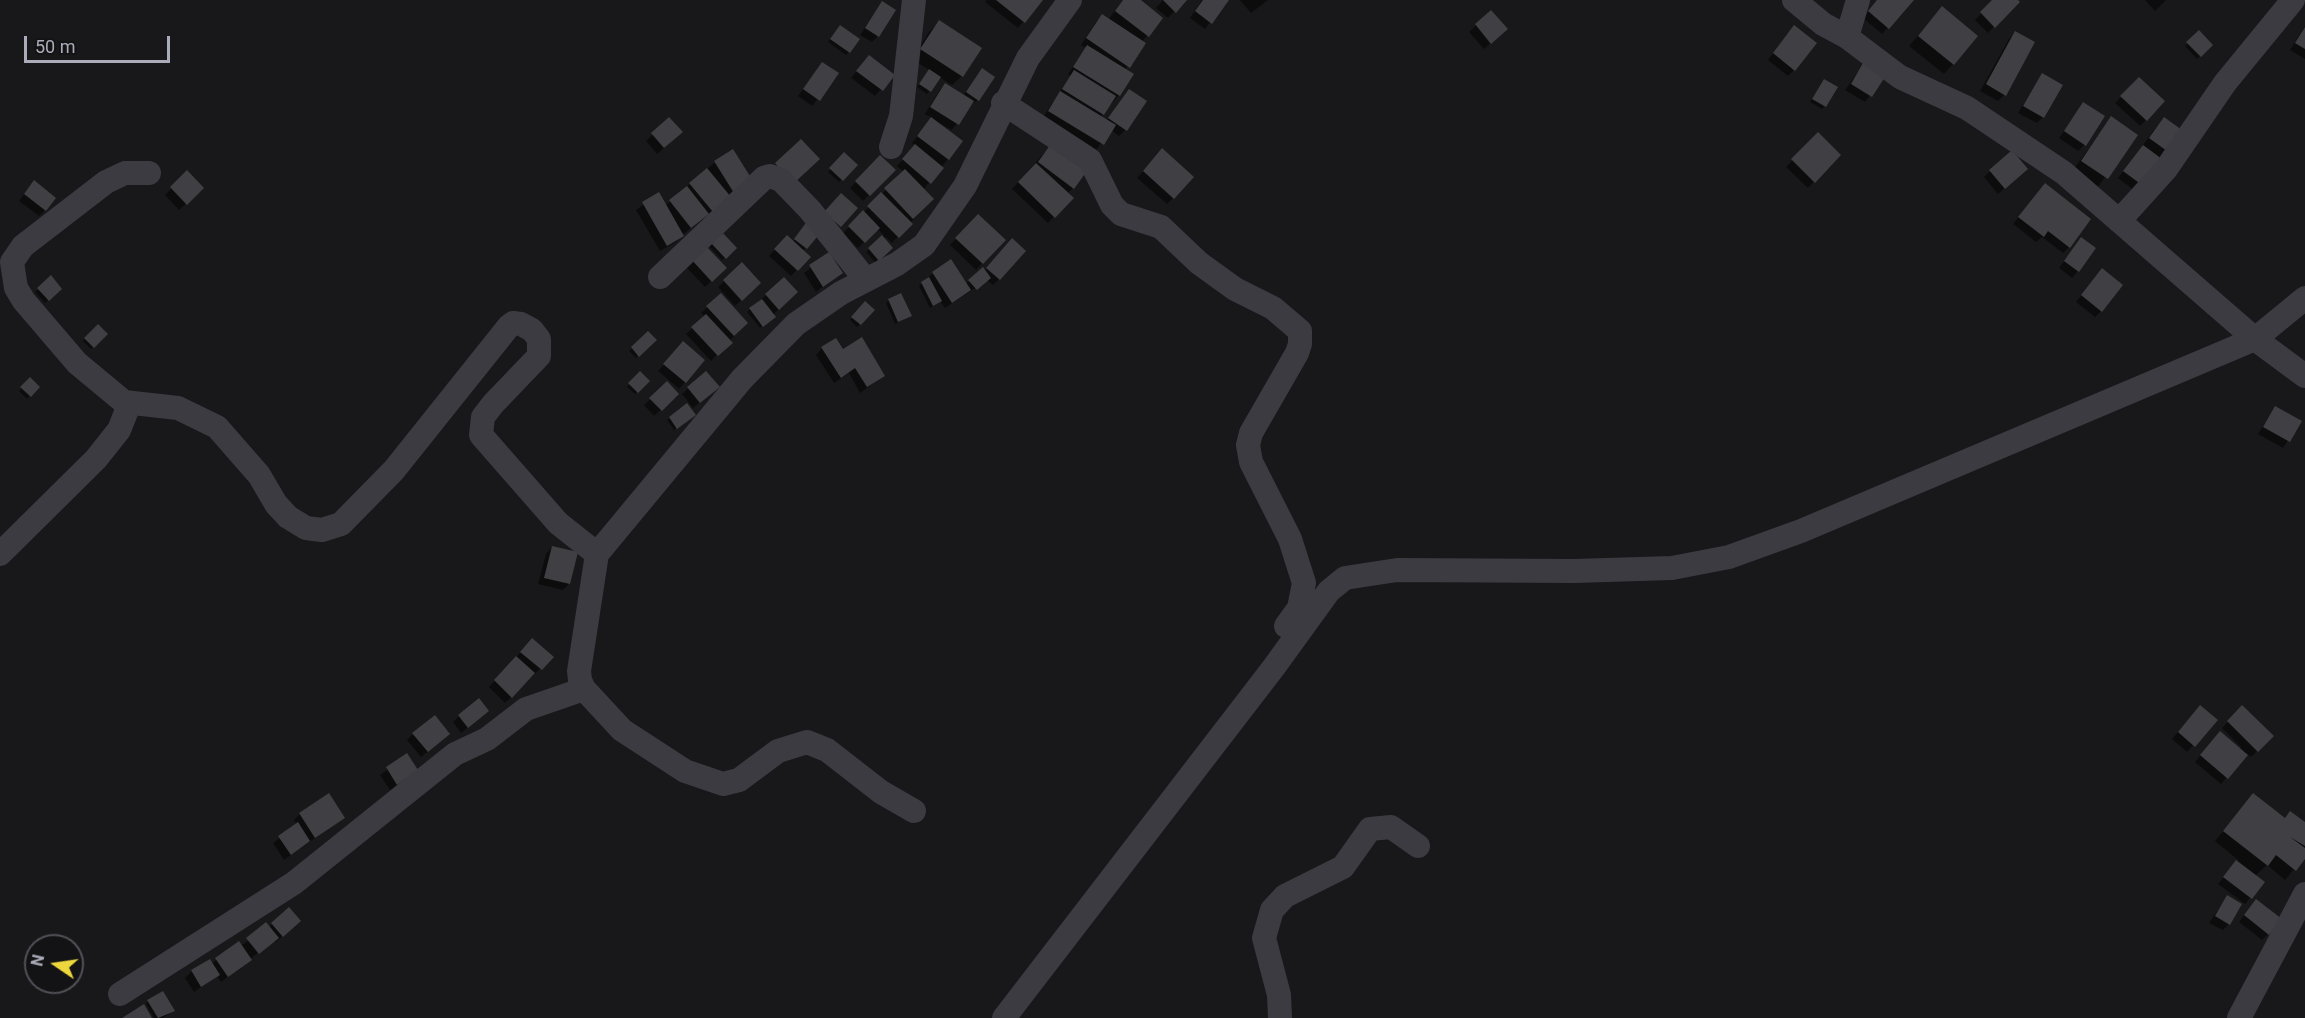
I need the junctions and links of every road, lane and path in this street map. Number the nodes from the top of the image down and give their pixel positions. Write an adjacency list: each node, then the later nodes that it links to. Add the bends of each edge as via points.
1 (914, 0): 8 (street, via 901,116)
2 (1070, 0): 7 (street, via 1028,57)
3 (1794, 0): 6 (street, via 1823,24)
4 (1858, 0): 6 (street)
5 (2293, 0): 10 (street, via 2225,83 2166,169)
6 (1847, 37): 10 (street, via 1900,77 2000,128 2064,173)
7 (1003, 104): 12 (street, via 965,186 924,245); 19 (street, via 1090,160 1112,206 1121,213 1161,227 1234,289 1273,308 1300,331 1297,352 1248,445 1251,462 1290,538 1304,583 1299,608 1266,653 1266,660)
8 (891, 147)
9 (149, 173): 16 (street, via 124,173 106,182 23,246 12,262 16,288 24,301 77,363)
10 (2119, 221): 14 (street)
11 (660, 277): 12 (street, via 764,178 771,176 781,180 810,210)
12 (866, 280): 18 (street, via 796,324 742,379)
13 (2305, 298): 14 (street)
14 (2255, 339): 15 (street); 19 (street, via 1801,531 1729,557 1672,568 1574,572 1397,570 1345,578 1329,591)
15 (2305, 376)
16 (124, 402): 17 (street, via 126,417 96,459); 18 (street, via 178,408 217,427 259,475 288,517 306,528 322,530 341,524 394,470 509,326 521,324 539,339 539,356 483,417 481,435 558,523)
17 (0, 554)
18 (597, 554): 20 (street, via 579,671)
19 (1274, 667): 25 (street)
20 (584, 689): 21 (street, via 638,741 685,771 715,783 731,784 778,751 807,742 827,750 881,792); 24 (street, via 526,709 487,738 455,754 294,884)
21 (914, 811)
22 (1418, 846): 26 (street, via 1391,827 1370,829 1343,867 1285,896 1272,910 1264,938)
23 (2305, 894): 27 (street)
24 (120, 994)
25 (1004, 1018)
26 (1280, 1018)
27 (2239, 1018)

